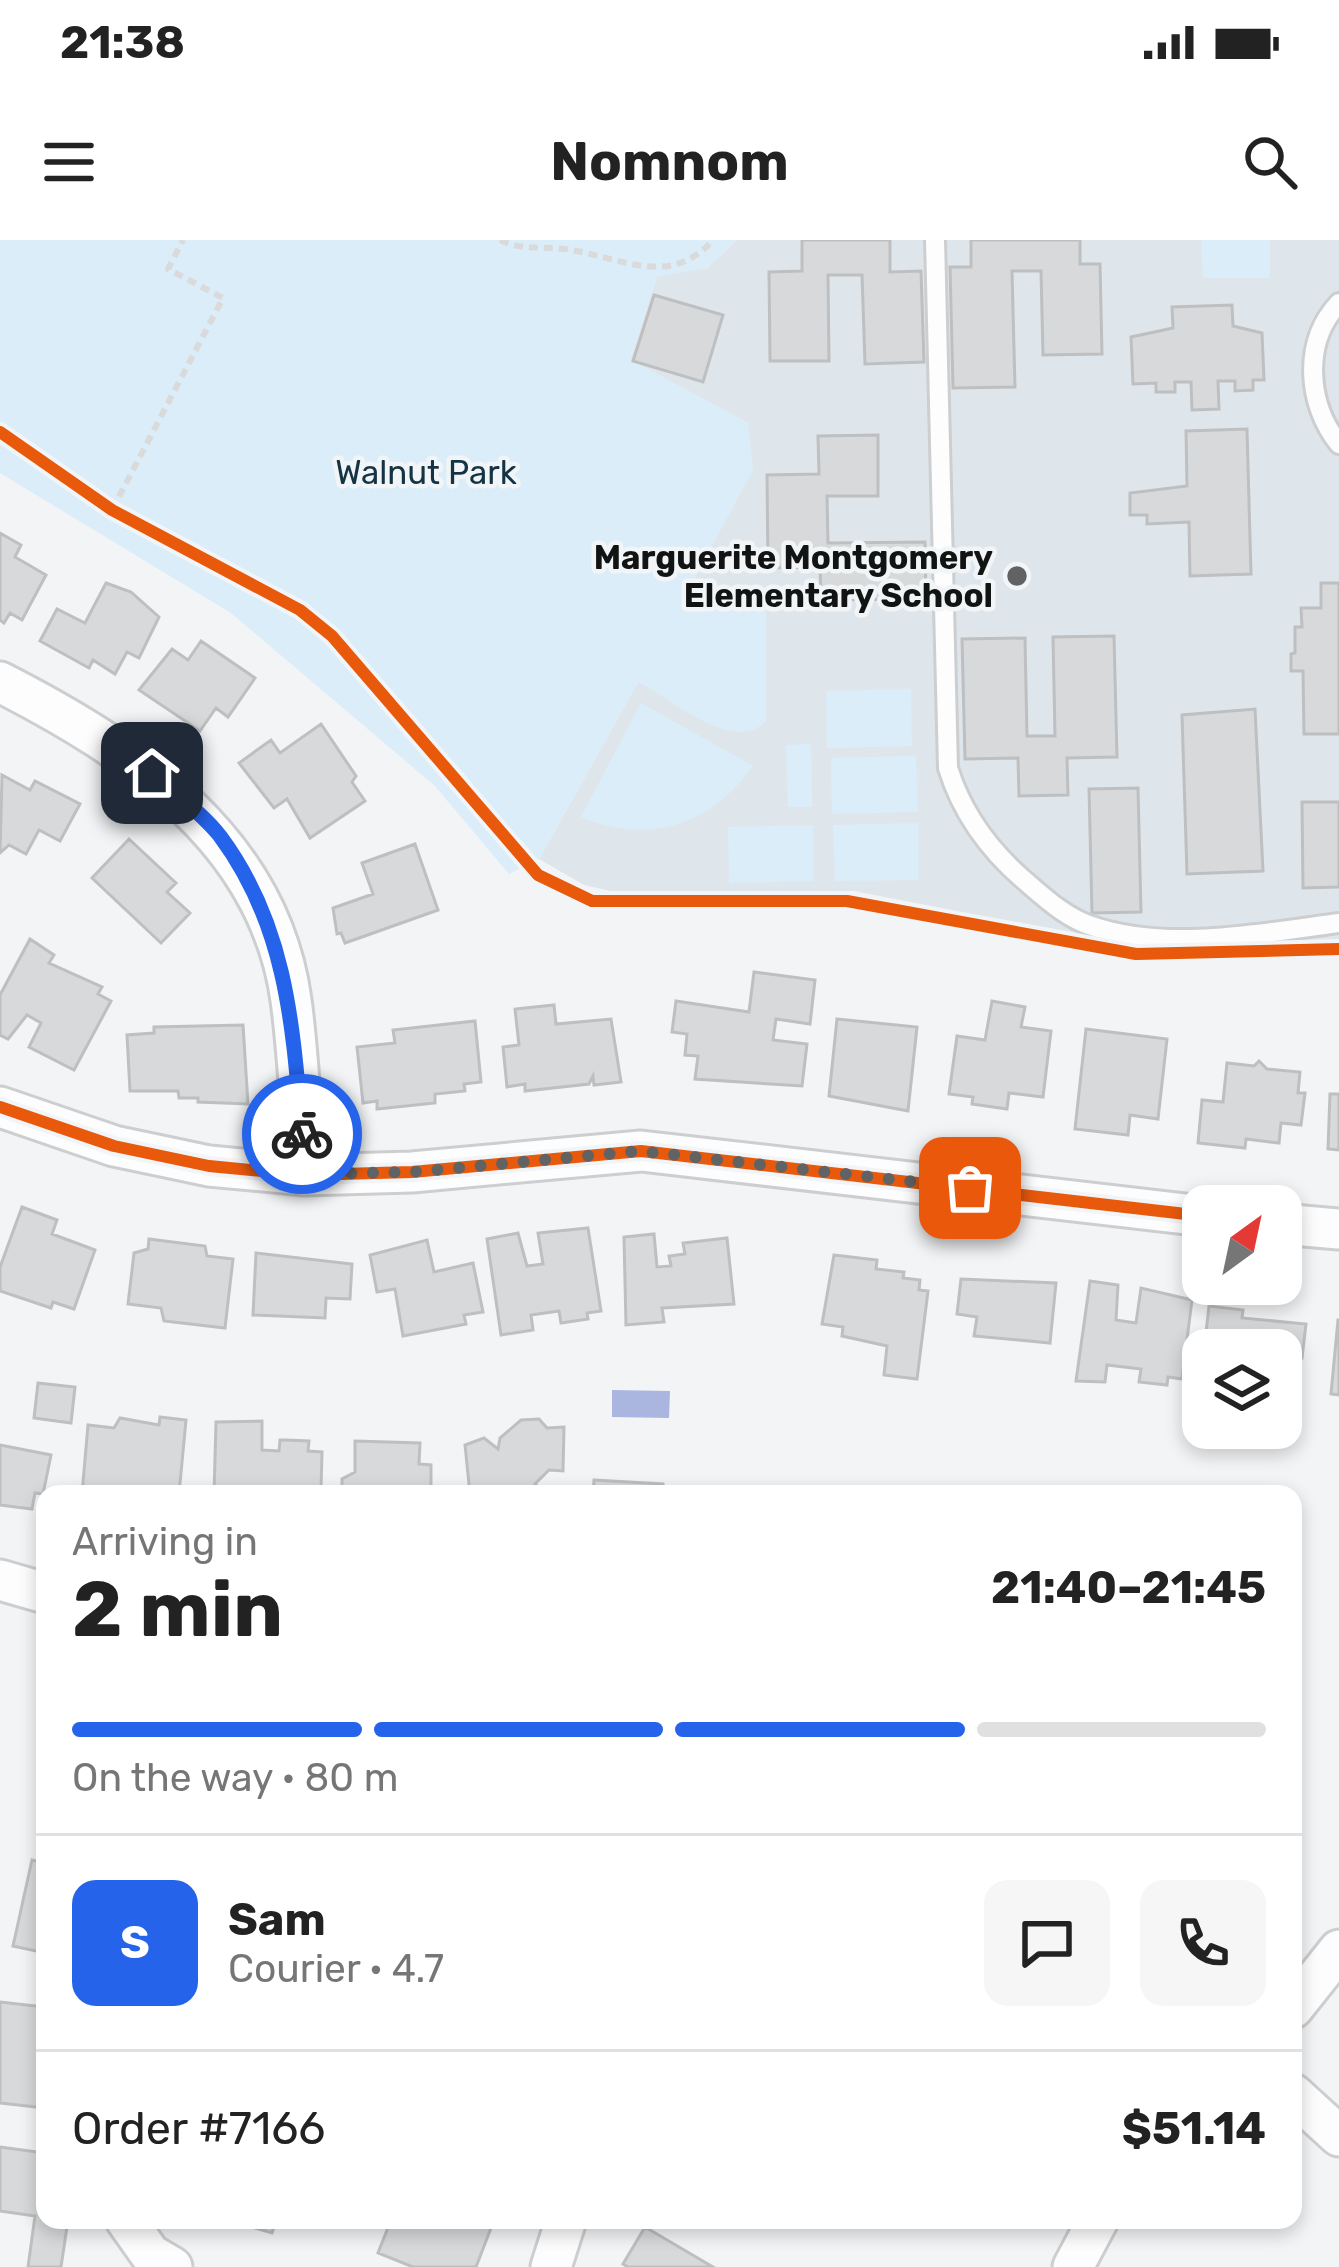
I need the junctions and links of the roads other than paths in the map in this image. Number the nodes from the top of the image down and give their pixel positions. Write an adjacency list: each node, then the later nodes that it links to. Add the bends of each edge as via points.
1 (935, 240): 5 (lane, via 948,768 958,799 1011,868 1089,926 1172,938)
2 (1339, 303): 3 (lane, via 1318,334 1313,362 1320,416)
3 (1339, 444)
4 (0, 682): 7 (street, via 87,727 218,835 268,916 291,997)
5 (1339, 923)
6 (0, 1107): 7 (street, via 133,1150)
7 (305, 1174): 8 (street, via 640,1151)
8 (1182, 1214)
9 (1302, 1226): 10 (street)
10 (1339, 1229)
11 (0, 1580): 12 (street)
12 (36, 1590)
13 (1339, 1951): 14 (street)
14 (1302, 1997)
15 (1302, 2102): 16 (street)
16 (1339, 2136)
17 (132, 2229): 20 (street)
18 (563, 2229): 21 (street)
19 (1093, 2229): 22 (street)
20 (172, 2267)
21 (551, 2267)
22 (1073, 2267)

